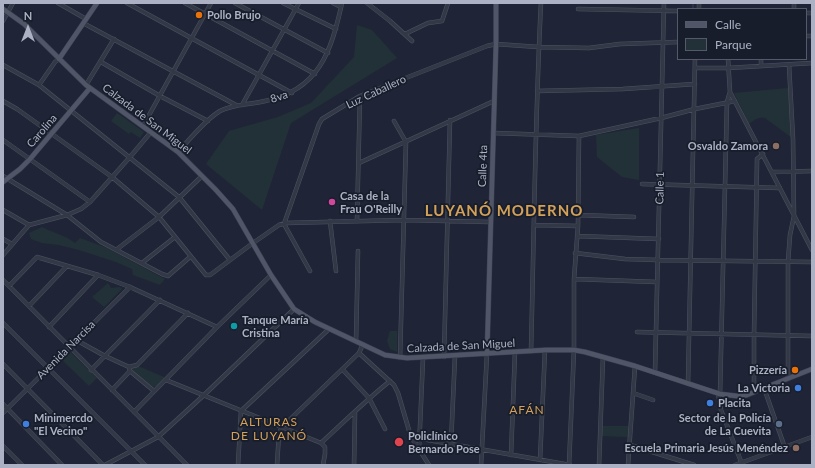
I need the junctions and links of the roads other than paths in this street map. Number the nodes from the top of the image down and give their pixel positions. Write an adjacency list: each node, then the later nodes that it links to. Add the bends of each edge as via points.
1 (14, 3): 22 (street)
2 (58, 3): 25 (street)
3 (97, 3): 25 (main road)
4 (127, 3): 30 (street)
5 (185, 3): 23 (street)
6 (211, 3): 23 (street)
7 (235, 3): 27 (street)
8 (283, 3): 19 (street)
9 (299, 3): 19 (street)
10 (333, 3): 16 (street)
11 (367, 3): 28 (street)
12 (448, 3): 28 (street, via 442,21 428,23)
13 (496, 3): 34 (main road, Calle 4ta)
14 (540, 3): 35 (street)
15 (664, 3): 20 (street, Calle 1)
16 (342, 5): 26 (street, 8va)
17 (3, 9): 22 (main road, Calzada de San Miguel)
18 (578, 9): 20 (street)
19 (295, 10): 26 (street); 27 (street)
20 (664, 11): 21 (street); 33 (street, Calle 1)
21 (677, 11)
22 (8, 12): 24 (street); 38 (main road, Calzada de San Miguel, via 24,24)
23 (205, 14): 30 (street); 36 (street)
24 (3, 21)
25 (85, 21): 29 (street); 38 (main road)
26 (336, 29): 37 (street, 8va)
27 (284, 30): 36 (street); 37 (street)
28 (405, 34): 31 (street)
29 (114, 39): 43 (street); 50 (street)
30 (192, 39): 50 (street); 52 (street)
31 (412, 41)
32 (677, 42): 33 (street)
33 (662, 43): 35 (street, via 589,48); 56 (street, Calle 1)
34 (496, 44): 35 (street); 61 (street, Luz Caballero); 63 (main road, Calle 4ta)
35 (538, 47): 57 (street)
36 (272, 51): 51 (street); 52 (street)
37 (328, 53): 51 (street, 8va)
38 (59, 59): 54 (street); 55 (main road, Calzada de San Miguel)
39 (695, 60): 48 (street)
40 (728, 60): 49 (street)
41 (761, 60): 47 (street)
42 (793, 60): 46 (street)
43 (101, 62): 55 (street); 60 (street)
44 (812, 63): 46 (street)
45 (3, 64): 54 (street)
46 (791, 64): 47 (street); 89 (street)
47 (760, 66): 49 (street)
48 (695, 68): 49 (street); 53 (street)
49 (728, 68): 58 (street)
50 (174, 72): 60 (street); 66 (street)
51 (315, 74): 59 (street, 8va)
52 (259, 76): 59 (street); 67 (street)
53 (694, 84): 56 (street); 68 (street)
54 (38, 85): 69 (street)
55 (88, 86): 69 (main road, Carolina); 74 (main road, Calzada de San Miguel)
56 (662, 86): 57 (street); 70 (street, Calle 1)
57 (537, 91): 78 (street)
58 (730, 92): 64 (street); 65 (street)
59 (292, 93): 67 (street, 8va)
60 (160, 96): 72 (street); 74 (street)
61 (360, 96): 86 (street); 114 (street, Luz Caballero, via 322,119 319,124)
62 (3, 101): 77 (street)
63 (494, 101): 71 (street); 76 (main road, Calle 4ta)
64 (735, 101): 65 (street); 83 (street)
65 (727, 102): 68 (street); 98 (street)
66 (236, 105): 67 (street, 8va); 72 (street, 8va, via 219,112)
67 (242, 105)
68 (695, 109): 70 (street); 97 (street)
69 (71, 111): 77 (main road, Carolina); 84 (street)
70 (661, 118): 79 (street); 96 (street, Calle 1)
71 (450, 120): 81 (street); 112 (street)
72 (208, 121): 82 (street, 8va)
73 (394, 121): 81 (street)
74 (143, 126): 75 (main road, Calzada de San Miguel)
75 (151, 132): 82 (main road, Calzada de San Miguel); 84 (street)
76 (493, 133): 78 (street); 113 (main road, Calle 4ta)
77 (52, 134): 85 (main road, Carolina); 92 (street)
78 (536, 134): 79 (street); 116 (street)
79 (579, 136): 105 (street)
80 (3, 140): 85 (street)
81 (406, 142): 86 (street); 110 (street)
82 (178, 152): 91 (main road, Calzada de San Miguel)
83 (763, 154): 88 (street); 99 (street, via 757,159)
84 (130, 157): 92 (street); 101 (street)
85 (30, 158): 93 (main road, Carolina); 102 (street)
86 (359, 163): 109 (street)
87 (812, 171): 89 (street)
88 (772, 172): 89 (street); 100 (street)
89 (793, 172): 106 (street)
90 (3, 176): 93 (street)
91 (202, 176): 101 (street); 122 (main road, Calzada de San Miguel, via 233,209)
92 (112, 177): 102 (street); 107 (street)
93 (8, 179): 94 (main road, Carolina); 104 (street)
94 (3, 182)
95 (642, 184): 96 (street)
96 (660, 185): 97 (street); 121 (street, Calle 1)
97 (693, 186): 98 (street); 132 (street)
98 (726, 187): 99 (street); 133 (street)
99 (757, 188): 100 (street); 134 (street)
100 (780, 188): 106 (street)
101 (179, 197): 107 (street); 130 (street)
102 (90, 202): 104 (street)
103 (3, 210): 115 (street)
104 (66, 215): 115 (street); 124 (street, via 101,242)
105 (578, 215): 108 (street); 117 (street)
106 (794, 216): 125 (street); 135 (street)
107 (159, 217): 119 (street); 124 (street)
108 (634, 217)
109 (357, 220): 110 (street); 111 (street)
110 (404, 220): 112 (street); 177 (street)
111 (330, 221): 114 (street); 140 (street)
112 (448, 222): 113 (street); 174 (street)
113 (490, 222): 172 (main road, Calle 4ta)
114 (284, 224): 122 (street); 139 (street)
115 (29, 225): 123 (street)
116 (535, 225): 117 (street); 169 (street)
117 (578, 226): 118 (street)
118 (577, 236): 121 (street); 127 (street)
119 (175, 237): 129 (street); 137 (street)
120 (3, 239): 123 (street)
121 (658, 239): 131 (street, Calle 1)
122 (253, 243): 130 (street); 142 (main road, Calzada de San Miguel)
123 (12, 244): 128 (street)
124 (116, 250): 137 (street)
125 (812, 250)
126 (358, 251): 164 (street)
127 (576, 253): 131 (street); 143 (street)
128 (3, 255)
129 (190, 257): 130 (street, via 206,275 210,276); 137 (street, via 168,276)
130 (230, 260)
131 (658, 260): 132 (street); 145 (street, Calle 1)
132 (691, 261): 133 (street); 158 (street)
133 (723, 261): 134 (street); 159 (street)
134 (756, 261): 135 (street); 160 (street)
135 (788, 262): 136 (street); 161 (street)
136 (812, 262)
137 (142, 263)
138 (67, 266): 141 (street); 146 (street, via 37,257); 149 (street)
139 (310, 271)
140 (336, 271)
141 (98, 275): 147 (street); 153 (street)
142 (271, 275): 150 (main road, Calzada de San Miguel); 154 (street)
143 (574, 279): 145 (street); 168 (street)
144 (3, 280): 146 (street)
145 (657, 282): 157 (street, Calle 1)
146 (9, 286): 149 (street)
147 (130, 287): 148 (street); 163 (street, Avenida Narcisa)
148 (160, 300): 151 (street); 173 (street)
149 (29, 306): 153 (street)
150 (294, 309): 155 (main road, Calzada de San Miguel); 198 (street)
151 (188, 313): 154 (street); 182 (street)
152 (3, 323): 181 (street)
153 (49, 327): 166 (street)
154 (217, 327): 188 (street)
155 (329, 329): 164 (main road, Calzada de San Miguel); 203 (street)
156 (637, 332): 157 (street)
157 (656, 332): 158 (street); 186 (street, Calle 1)
158 (689, 333): 159 (street); 190 (street)
159 (722, 334): 160 (street); 197 (street)
160 (754, 334): 161 (street); 195 (street)
161 (787, 335): 162 (street); 187 (street)
162 (812, 336)
163 (76, 340): 166 (street, Avenida Narcisa); 173 (street)
164 (356, 341): 165 (main road, Calzada de San Miguel)
165 (363, 344): 171 (street); 177 (main road, Calzada de San Miguel)
166 (69, 347): 181 (street, Avenida Narcisa); 184 (street)
167 (545, 350): 168 (main road, Calzada de San Miguel); 169 (main road, Calzada de San Miguel); 222 (street)
168 (574, 350): 176 (main road, Calzada de San Miguel); 235 (street)
169 (530, 351): 170 (main road, Calzada de San Miguel)
170 (515, 352): 172 (main road, Calzada de San Miguel); 221 (street)
171 (359, 353): 185 (street); 189 (street)
172 (487, 354): 175 (main road, Calzada de San Miguel); 219 (street)
173 (105, 356): 182 (street); 184 (street)
174 (444, 356): 175 (main road, Calzada de San Miguel); 178 (main road, Calzada de San Miguel)
175 (455, 356): 214 (street)
176 (604, 357): 180 (main road, Calzada de San Miguel); 236 (street)
177 (400, 358): 178 (main road, Calzada de San Miguel)
178 (423, 358): 212 (street)
179 (3, 364): 191 (street)
180 (636, 366): 186 (main road, Calzada de San Miguel); 196 (street)
181 (49, 368): 191 (street, Avenida Narcisa); 220 (street)
182 (129, 369): 193 (street); 194 (street)
183 (812, 369): 187 (main road, Calzada de San Miguel)
184 (91, 370): 193 (street)
185 (343, 370): 199 (street); 207 (street)
186 (655, 372): 190 (main road, Calzada de San Miguel)
187 (788, 379): 192 (main road, Calzada de San Miguel)
188 (166, 380): 194 (street); 198 (street)
189 (390, 381): 199 (street); 210 (street, via 398,393)
190 (688, 383): 197 (main road, Calzada de San Miguel)
191 (27, 388): 202 (street, Avenida Narcisa); 226 (street)
192 (764, 388): 195 (main road, Calzada de San Miguel); 217 (street)
193 (112, 390): 204 (street)
194 (154, 391): 204 (street)
195 (755, 392): 197 (main road, Calzada de San Miguel, via 737,396)
196 (633, 393): 200 (street); 215 (street)
197 (719, 393): 223 (street, via 721,410)
198 (203, 396): 203 (street); 209 (street)
199 (369, 398): 206 (street); 208 (street)
200 (654, 400)
201 (3, 404): 202 (street)
202 (7, 409): 205 (street, Avenida Narcisa); 225 (street)
203 (241, 411): 207 (street); 229 (street)
204 (134, 412): 209 (street)
205 (3, 413)
206 (355, 413): 213 (street); 232 (street)
207 (282, 428): 213 (street); 230 (street, via 279,434)
208 (385, 429)
209 (158, 437): 220 (street); 228 (street)
210 (411, 437): 212 (street); 218 (street)
211 (812, 437): 217 (street)
212 (420, 438): 214 (street); 218 (street)
213 (321, 444): 231 (street, via 325,447)
214 (451, 444): 219 (street)
215 (630, 445): 237 (street); 238 (street)
216 (3, 446): 224 (street)
217 (785, 448): 223 (street)
218 (419, 449): 233 (street)
219 (482, 450): 221 (street); 234 (street)
220 (131, 451): 226 (street); 227 (street)
221 (511, 455): 222 (street)
222 (540, 460): 235 (street)
223 (742, 464): 239 (street)
224 (22, 465)
225 (62, 465)
226 (104, 465)
227 (145, 465)
228 (187, 465)
229 (238, 465)
230 (277, 465)
231 (324, 465)
232 (354, 465)
233 (429, 465)
234 (481, 465)
235 (570, 465)
236 (599, 465)
237 (628, 465)
238 (694, 465)
239 (735, 465)

